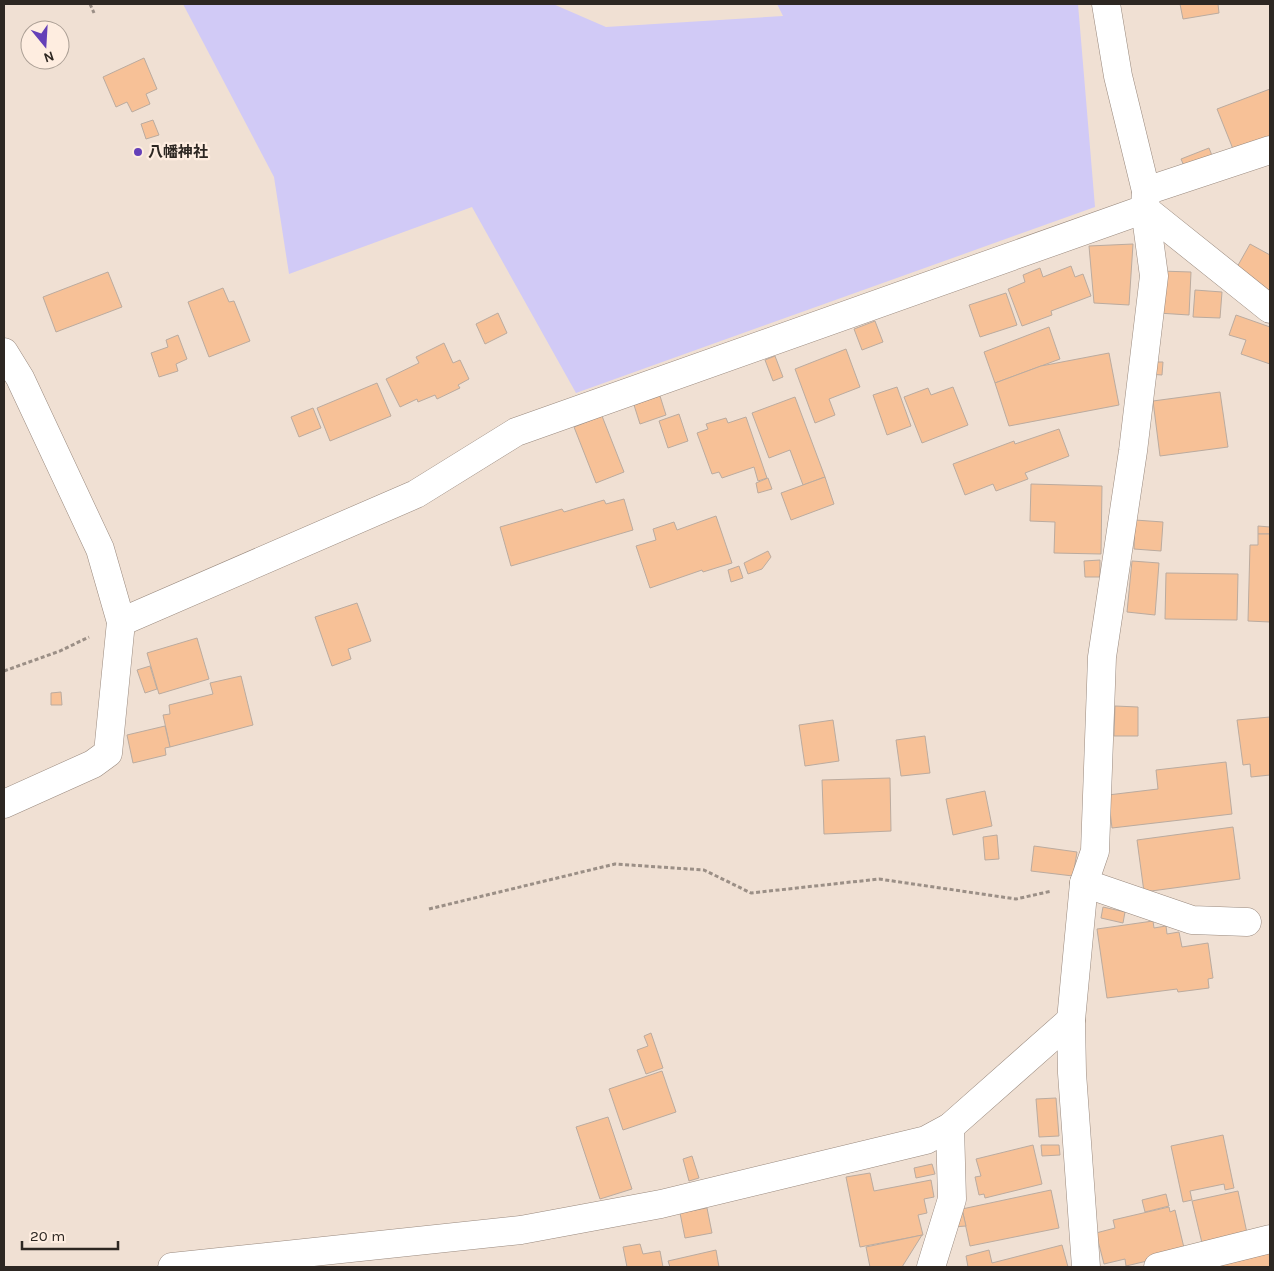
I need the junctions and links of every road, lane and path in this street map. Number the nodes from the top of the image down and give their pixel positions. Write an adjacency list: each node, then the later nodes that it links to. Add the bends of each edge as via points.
1 (90, 4): 3 (path)
2 (1106, 4): 5 (street)
3 (94, 13)
4 (1270, 150): 5 (street)
5 (1145, 200): 6 (street); 8 (street, via 516,432 416,494); 11 (street, via 1154,276 1133,451 1102,657 1095,851)
6 (1270, 309)
7 (4, 352): 8 (street, via 20,378 100,549)
8 (122, 622): 9 (path, via 60,651); 10 (street, via 108,753 93,764)
9 (4, 671)
10 (4, 804)
11 (1084, 883): 12 (path, via 1016,900 879,879 751,893 704,870 615,864); 13 (street, via 1192,920); 14 (street)
12 (429, 909)
13 (1247, 922)
14 (1071, 1020): 15 (street); 19 (street)
15 (950, 1127): 17 (street, via 926,1140 660,1204 521,1230); 18 (street, via 952,1199)
16 (1270, 1239): 20 (street)
17 (172, 1267)
18 (931, 1267)
19 (1086, 1267)
20 (1158, 1267)

